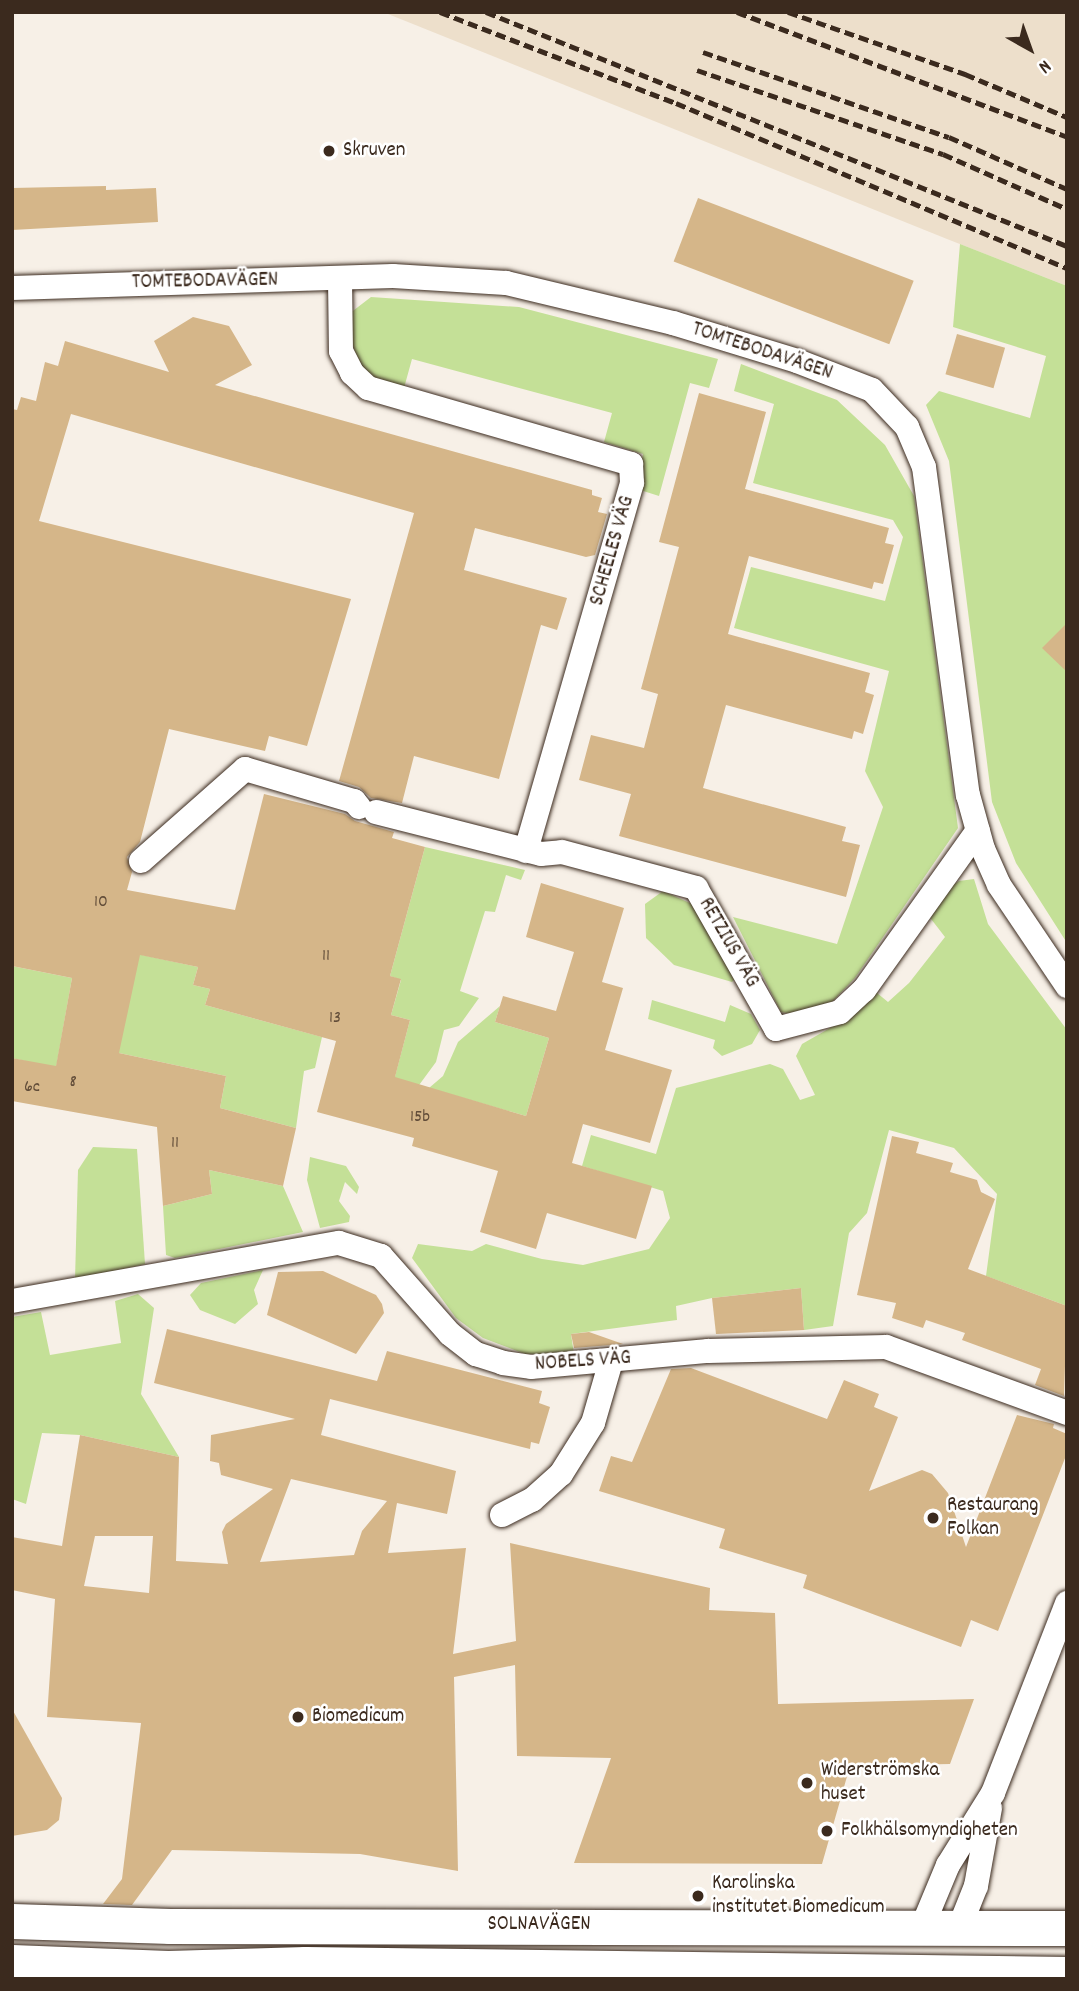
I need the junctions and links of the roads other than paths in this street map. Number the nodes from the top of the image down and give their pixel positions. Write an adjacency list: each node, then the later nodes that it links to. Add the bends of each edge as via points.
1 (340, 280): 2 (street, TOMTEBODAVÄGEN); 3 (street, TOMTEBODAVÄGEN, via 453,278 568,297 797,360 872,390 893,408 907,427 924,467 968,795); 4 (street, SCHEELES VÄG, via 341,351 352,373 368,388 631,464 632,483)
2 (12, 288)
3 (978, 830): 4 (street, RETZIUS VÄG, via 863,990 839,1012 776,1029 696,888 562,852); 6 (street, TOMTEBODAVÄGEN, via 999,885)
4 (526, 851): 5 (street, RETZIUS VÄG, via 367,809 354,801 244,769)
5 (141, 861)
6 (1067, 986)
7 (12, 1301): 8 (street, NOBELS VÄG, via 339,1243 381,1256 450,1334 476,1354 531,1367)
8 (611, 1362): 9 (street, NOBELS VÄG, via 708,1351 886,1347); 10 (street, via 593,1423 561,1474 532,1500)
9 (1067, 1413)
10 (502, 1515)
11 (1067, 1603): 12 (street)
12 (993, 1793): 14 (street, via 948,1865); 16 (street, via 976,1886)
13 (12, 1921): 15 (main road, SOLNAVÄGEN)
14 (923, 1925): 15 (main road, SOLNAVÄGEN); 16 (main road, SOLNAVÄGEN); 21 (main road)
15 (170, 1926): 19 (main road)
16 (960, 1926): 17 (main road, SOLNAVÄGEN); 22 (main road)
17 (1067, 1928)
18 (12, 1962): 19 (main road, SOLNAVÄGEN)
19 (166, 1973): 21 (main road, SOLNAVÄGEN, via 305,1964)
20 (1067, 1974): 22 (main road, SOLNAVÄGEN)
21 (903, 1975): 22 (main road, SOLNAVÄGEN)
22 (941, 1975)

